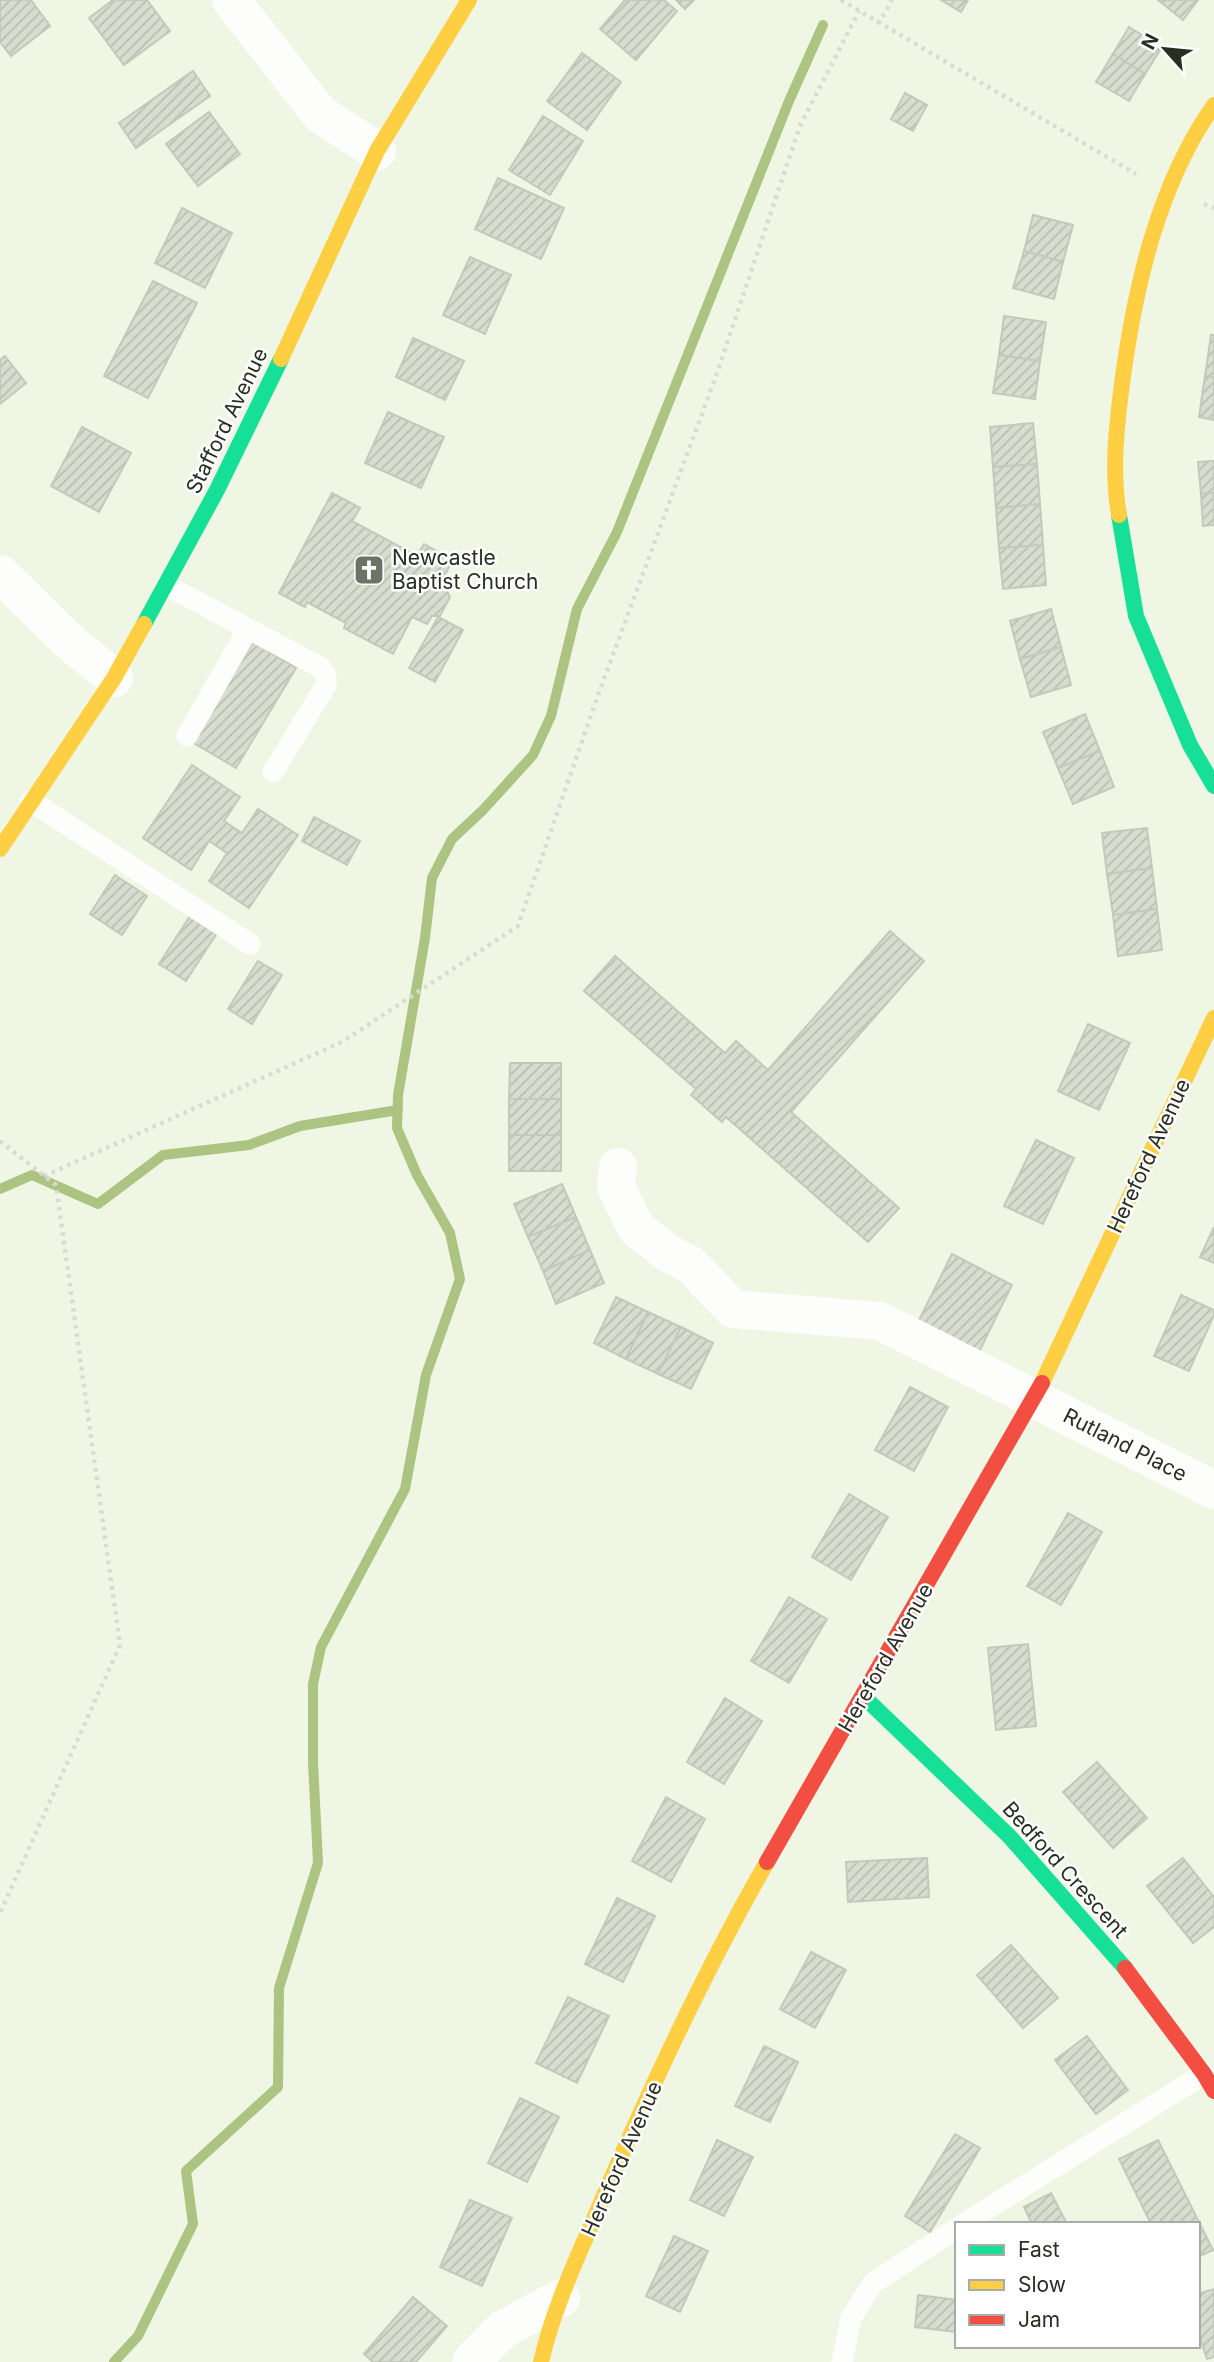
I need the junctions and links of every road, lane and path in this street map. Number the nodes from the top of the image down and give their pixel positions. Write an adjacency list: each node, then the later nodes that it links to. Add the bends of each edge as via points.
1 (231, 0): 8 (street, via 320,114)
2 (469, 0): 8 (street, Stafford Avenue)
3 (841, 0): 5 (path)
4 (892, 0): 6 (path)
5 (859, 11): 6 (path); 23 (path, via 800,126 716,376 518,926 342,1042)
6 (878, 24): 9 (path)
7 (1214, 105): 9 (street)
8 (377, 151): 11 (street, Stafford Avenue, via 273,375)
9 (1168, 192): 16 (street, via 1129,326 1117,419 1115,490 1136,616 1190,745)
10 (0, 574): 13 (street)
11 (166, 585): 12 (lane); 13 (street, Stafford Avenue)
12 (248, 629): 14 (lane); 15 (lane, via 320,667 327,676 326,685)
13 (114, 678): 17 (street, Stafford Avenue)
14 (187, 736)
15 (273, 772)
16 (1214, 786)
17 (32, 801): 18 (street, Stafford Avenue); 19 (lane)
18 (0, 849)
19 (250, 944)
20 (1214, 1018): 24 (street, Hereford Avenue)
21 (0, 1141): 23 (path)
22 (618, 1167): 24 (street, Rutland Place, via 616,1187 636,1228 691,1265 733,1309 880,1321)
23 (44, 1176): 27 (path, via 56,1185 120,1645)
24 (1035, 1399): 25 (street, Rutland Place); 26 (street, Hereford Avenue)
25 (1214, 1490)
26 (864, 1697): 28 (street, Bedford Crescent, via 1009,1836 1113,1953); 31 (street, Hereford Avenue, via 727,1930 621,2156)
27 (0, 1913)
28 (1209, 2083): 29 (lane)
29 (966, 2222)
30 (955, 2229): 34 (lane, via 873,2283 852,2318)
31 (561, 2298): 32 (street, via 502,2330); 33 (street, Hereford Avenue)
32 (471, 2362)
33 (541, 2362)
34 (842, 2362)

